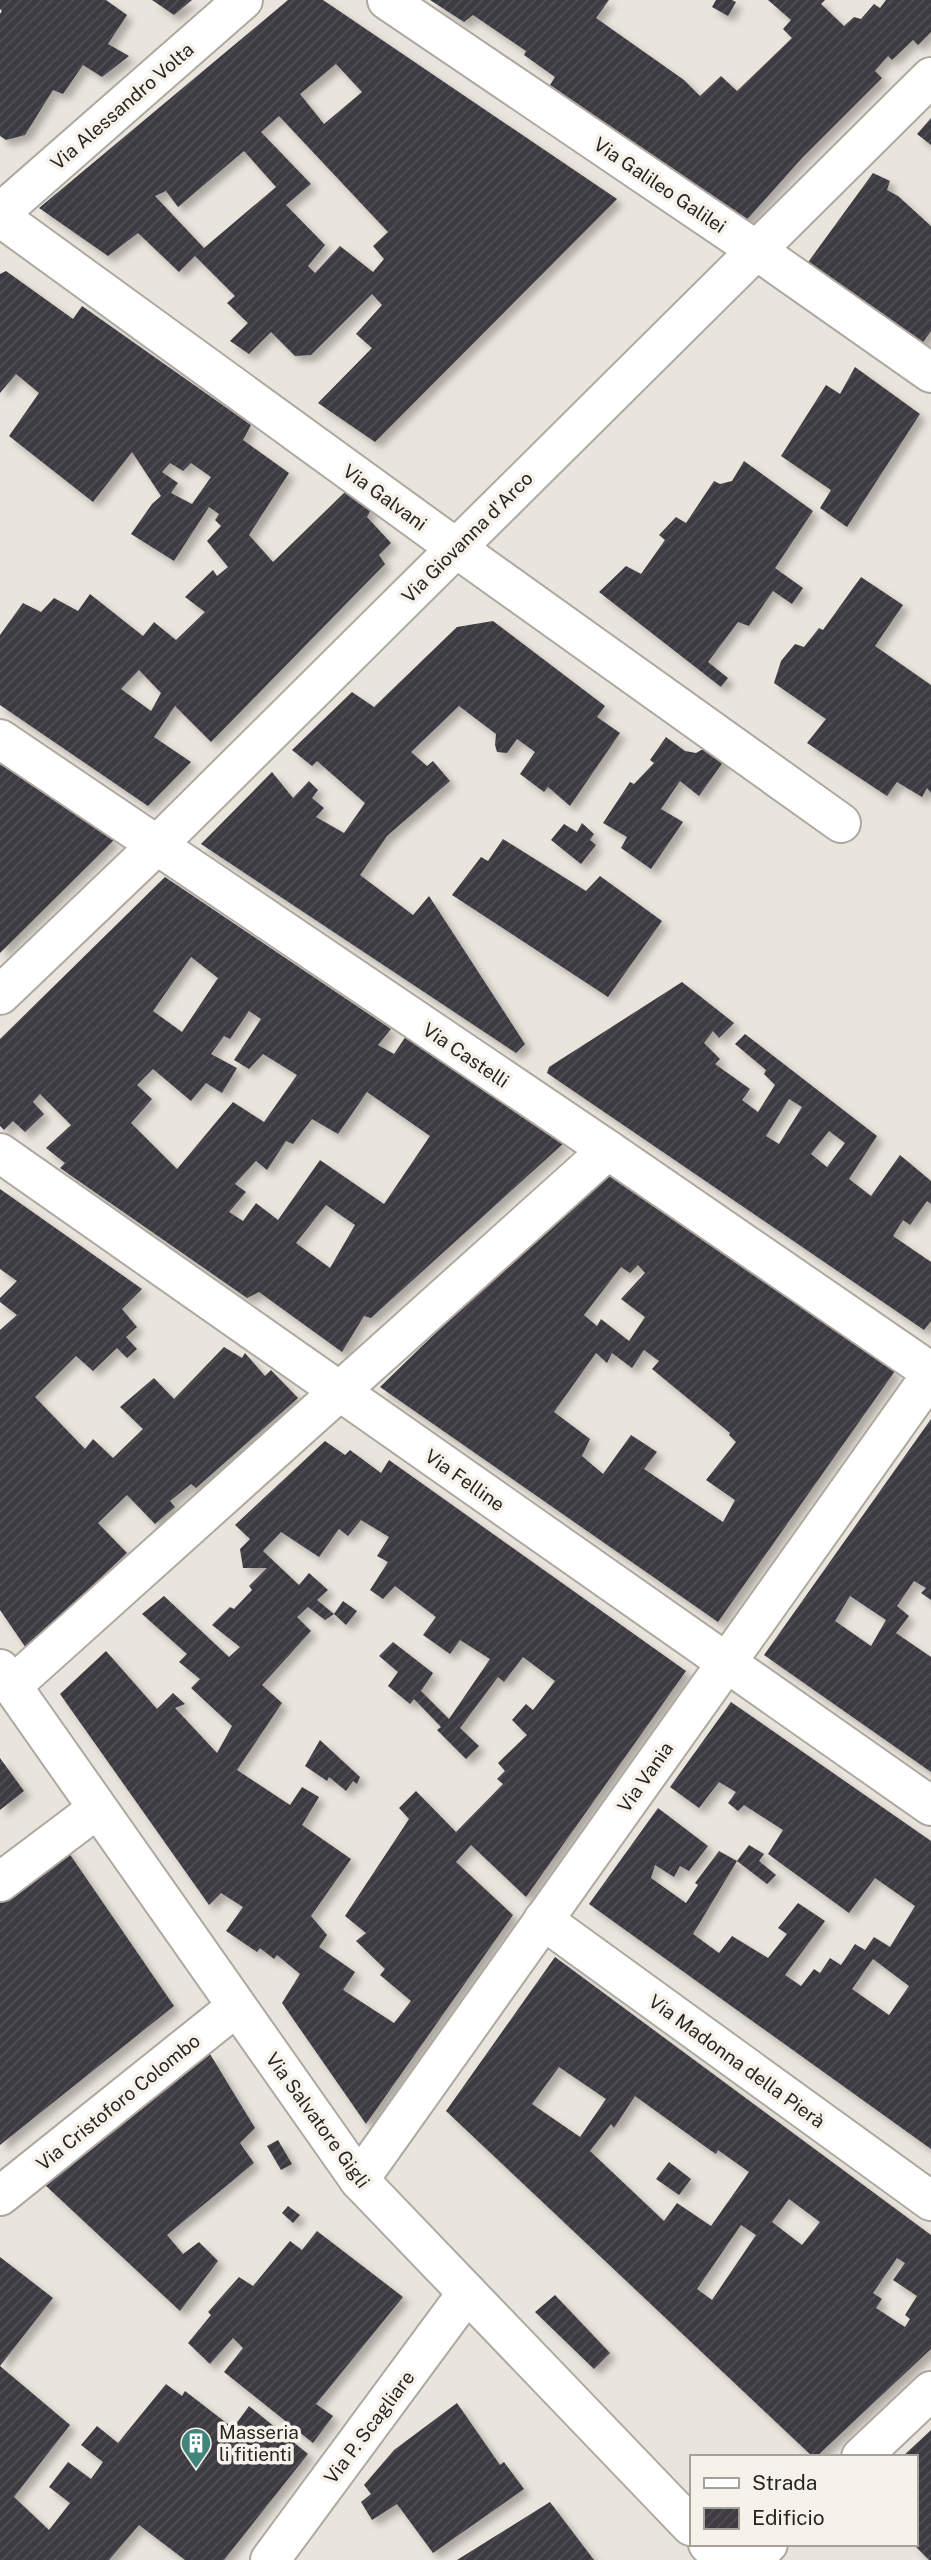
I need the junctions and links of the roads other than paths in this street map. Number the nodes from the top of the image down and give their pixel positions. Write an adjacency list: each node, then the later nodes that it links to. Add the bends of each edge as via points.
1 (243, 0): 4 (street, Via Alessandro Volta)
2 (387, 0): 5 (street, Via Galileo Galilei)
3 (931, 76): 5 (street, Via Giovanna d'Arco)
4 (0, 215): 7 (street, Via Galvani)
5 (756, 250): 6 (street, Via Galileo Galilei); 7 (street, Via Giovanna d'Arco)
6 (931, 373)
7 (456, 548): 9 (street, Via Galvani); 10 (street, Via Giovanna d'Arco)
8 (0, 739): 10 (street, Via Castelli)
9 (841, 823)
10 (156, 846): 11 (street, Via Giovanna d'Arco); 12 (street, Via Castelli)
11 (0, 995)
12 (608, 1150): 14 (street, Via Castelli); 15 (street)
13 (0, 1153): 15 (street, Via Felline)
14 (931, 1374): 16 (street, Via Vania)
15 (340, 1393): 16 (street, Via Felline); 17 (street)
16 (726, 1662): 18 (street, Via Felline); 21 (street, Via Vania)
17 (6, 1677): 19 (street, Via Salvatore Gigli)
18 (931, 1806)
19 (97, 1809): 20 (street); 22 (street, Via Salvatore Gigli)
20 (0, 1882)
21 (543, 1920): 23 (street, Via Vania); 25 (street, Via Madonna della Pierà)
22 (236, 2007): 23 (street, Via Salvatore Gigli); 24 (street, Via Cristoforo Colombo)
23 (359, 2180): 26 (street, Via Salvatore Gigli)
24 (0, 2196)
25 (931, 2201)
26 (467, 2293): 29 (street, Via Salvatore Gigli); 32 (street, Via P. Scagliare)
27 (931, 2391): 28 (street)
28 (863, 2455)
29 (690, 2525)
30 (710, 2546): 33 (street)
31 (766, 2546): 34 (street)
32 (270, 2560)
33 (725, 2560)
34 (751, 2560)

